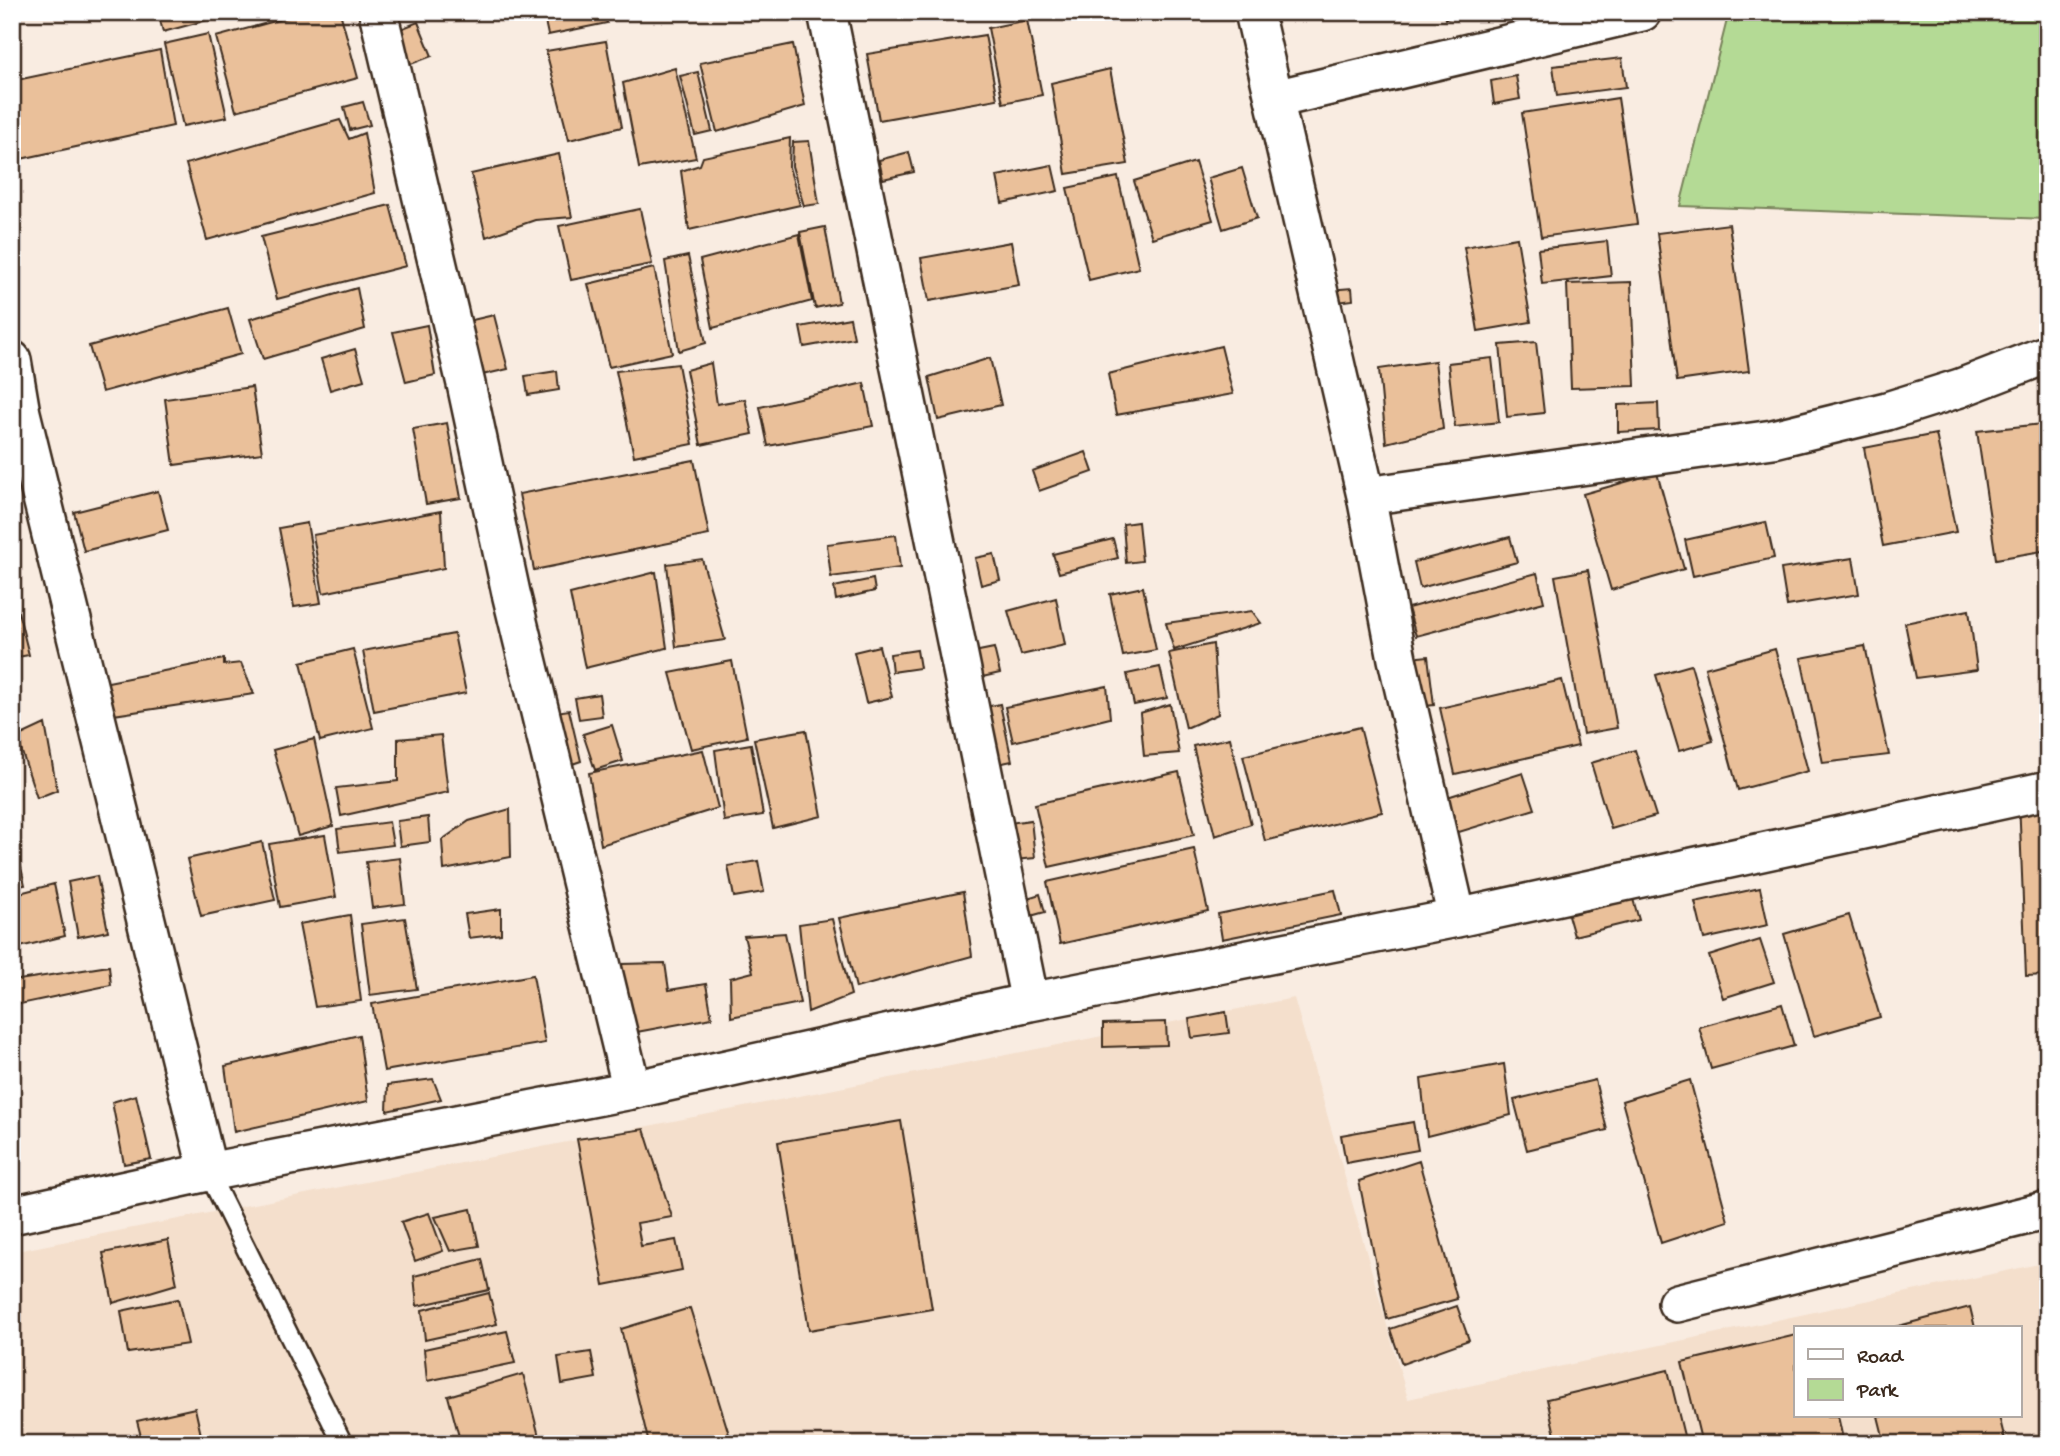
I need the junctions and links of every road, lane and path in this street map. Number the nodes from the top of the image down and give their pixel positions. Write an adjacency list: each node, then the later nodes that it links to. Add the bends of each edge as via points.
1 (378, 12): 12 (street, via 511,593)
2 (827, 12): 11 (street)
3 (1254, 12): 5 (street)
4 (1642, 12): 5 (street)
5 (1275, 99): 8 (street)
6 (2048, 354): 8 (street, via 1887,411 1773,439)
7 (12, 360): 13 (street, via 21,413)
8 (1366, 496): 10 (street, via 1397,659)
9 (2048, 790): 10 (street)
10 (1457, 918): 11 (street)
11 (1030, 1002): 12 (street)
12 (632, 1090): 13 (street)
13 (208, 1172): 15 (street); 17 (lane)
14 (2048, 1210): 16 (street)
15 (12, 1215)
16 (1677, 1303)
17 (343, 1444)

